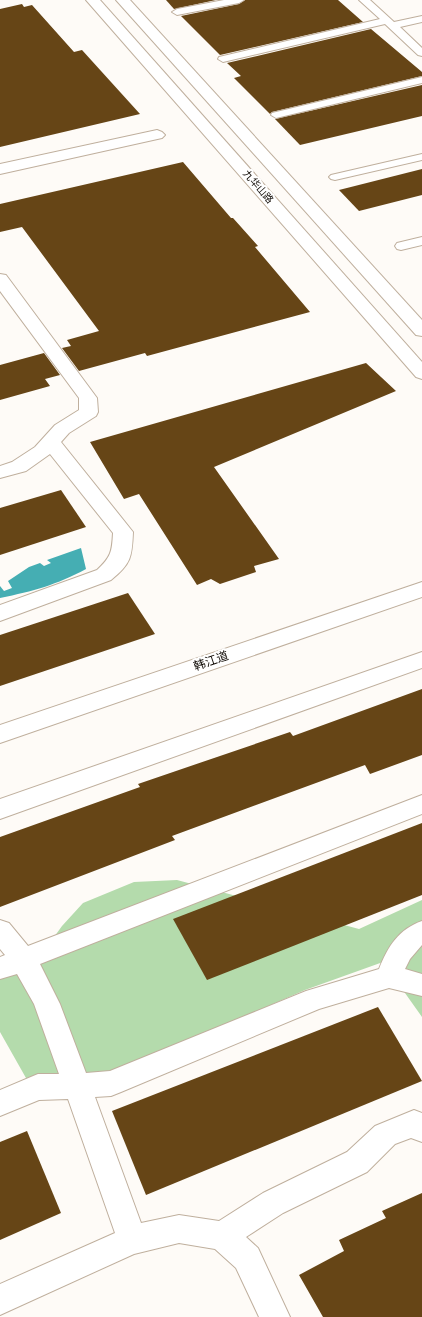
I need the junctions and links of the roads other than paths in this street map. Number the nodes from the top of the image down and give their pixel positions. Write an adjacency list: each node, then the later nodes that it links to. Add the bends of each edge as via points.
1 (93, 0): 20 (street, 九华山路)
2 (123, 0): 19 (street)
3 (239, 0): 5 (lane)
4 (364, 0): 7 (lane)
5 (177, 12)
6 (422, 19): 7 (lane)
7 (390, 23): 8 (lane); 9 (lane)
8 (422, 53)
9 (222, 59)
10 (422, 80): 11 (lane)
11 (276, 115)
12 (157, 135): 14 (street)
13 (422, 157): 15 (lane)
14 (0, 169)
15 (335, 177)
16 (422, 241): 17 (lane)
17 (401, 246)
18 (0, 279): 21 (street, via 88,398 89,412 62,429)
19 (422, 331)
20 (422, 373)
21 (50, 442): 22 (street, via 19,467); 24 (street, via 123,532 118,564 104,575)
22 (0, 472)
23 (422, 589): 26 (street, 韩江道)
24 (0, 613)
25 (422, 660): 28 (street)
26 (0, 734)
27 (422, 804): 31 (street)
28 (0, 808)
29 (0, 931): 31 (street)
30 (422, 932): 32 (street, via 413,936 401,952)
31 (12, 963): 34 (street, via 41,990)
32 (389, 977): 33 (street); 34 (street, via 315,999 110,1083)
33 (422, 985)
34 (77, 1086): 35 (street, via 38,1088); 38 (street)
35 (0, 1103)
36 (422, 1129): 37 (street, via 414,1123 385,1135 357,1162 273,1203)
37 (222, 1236): 38 (street, via 179,1229); 40 (street, via 247,1258)
38 (132, 1240): 39 (street)
39 (0, 1300)
40 (275, 1317)

